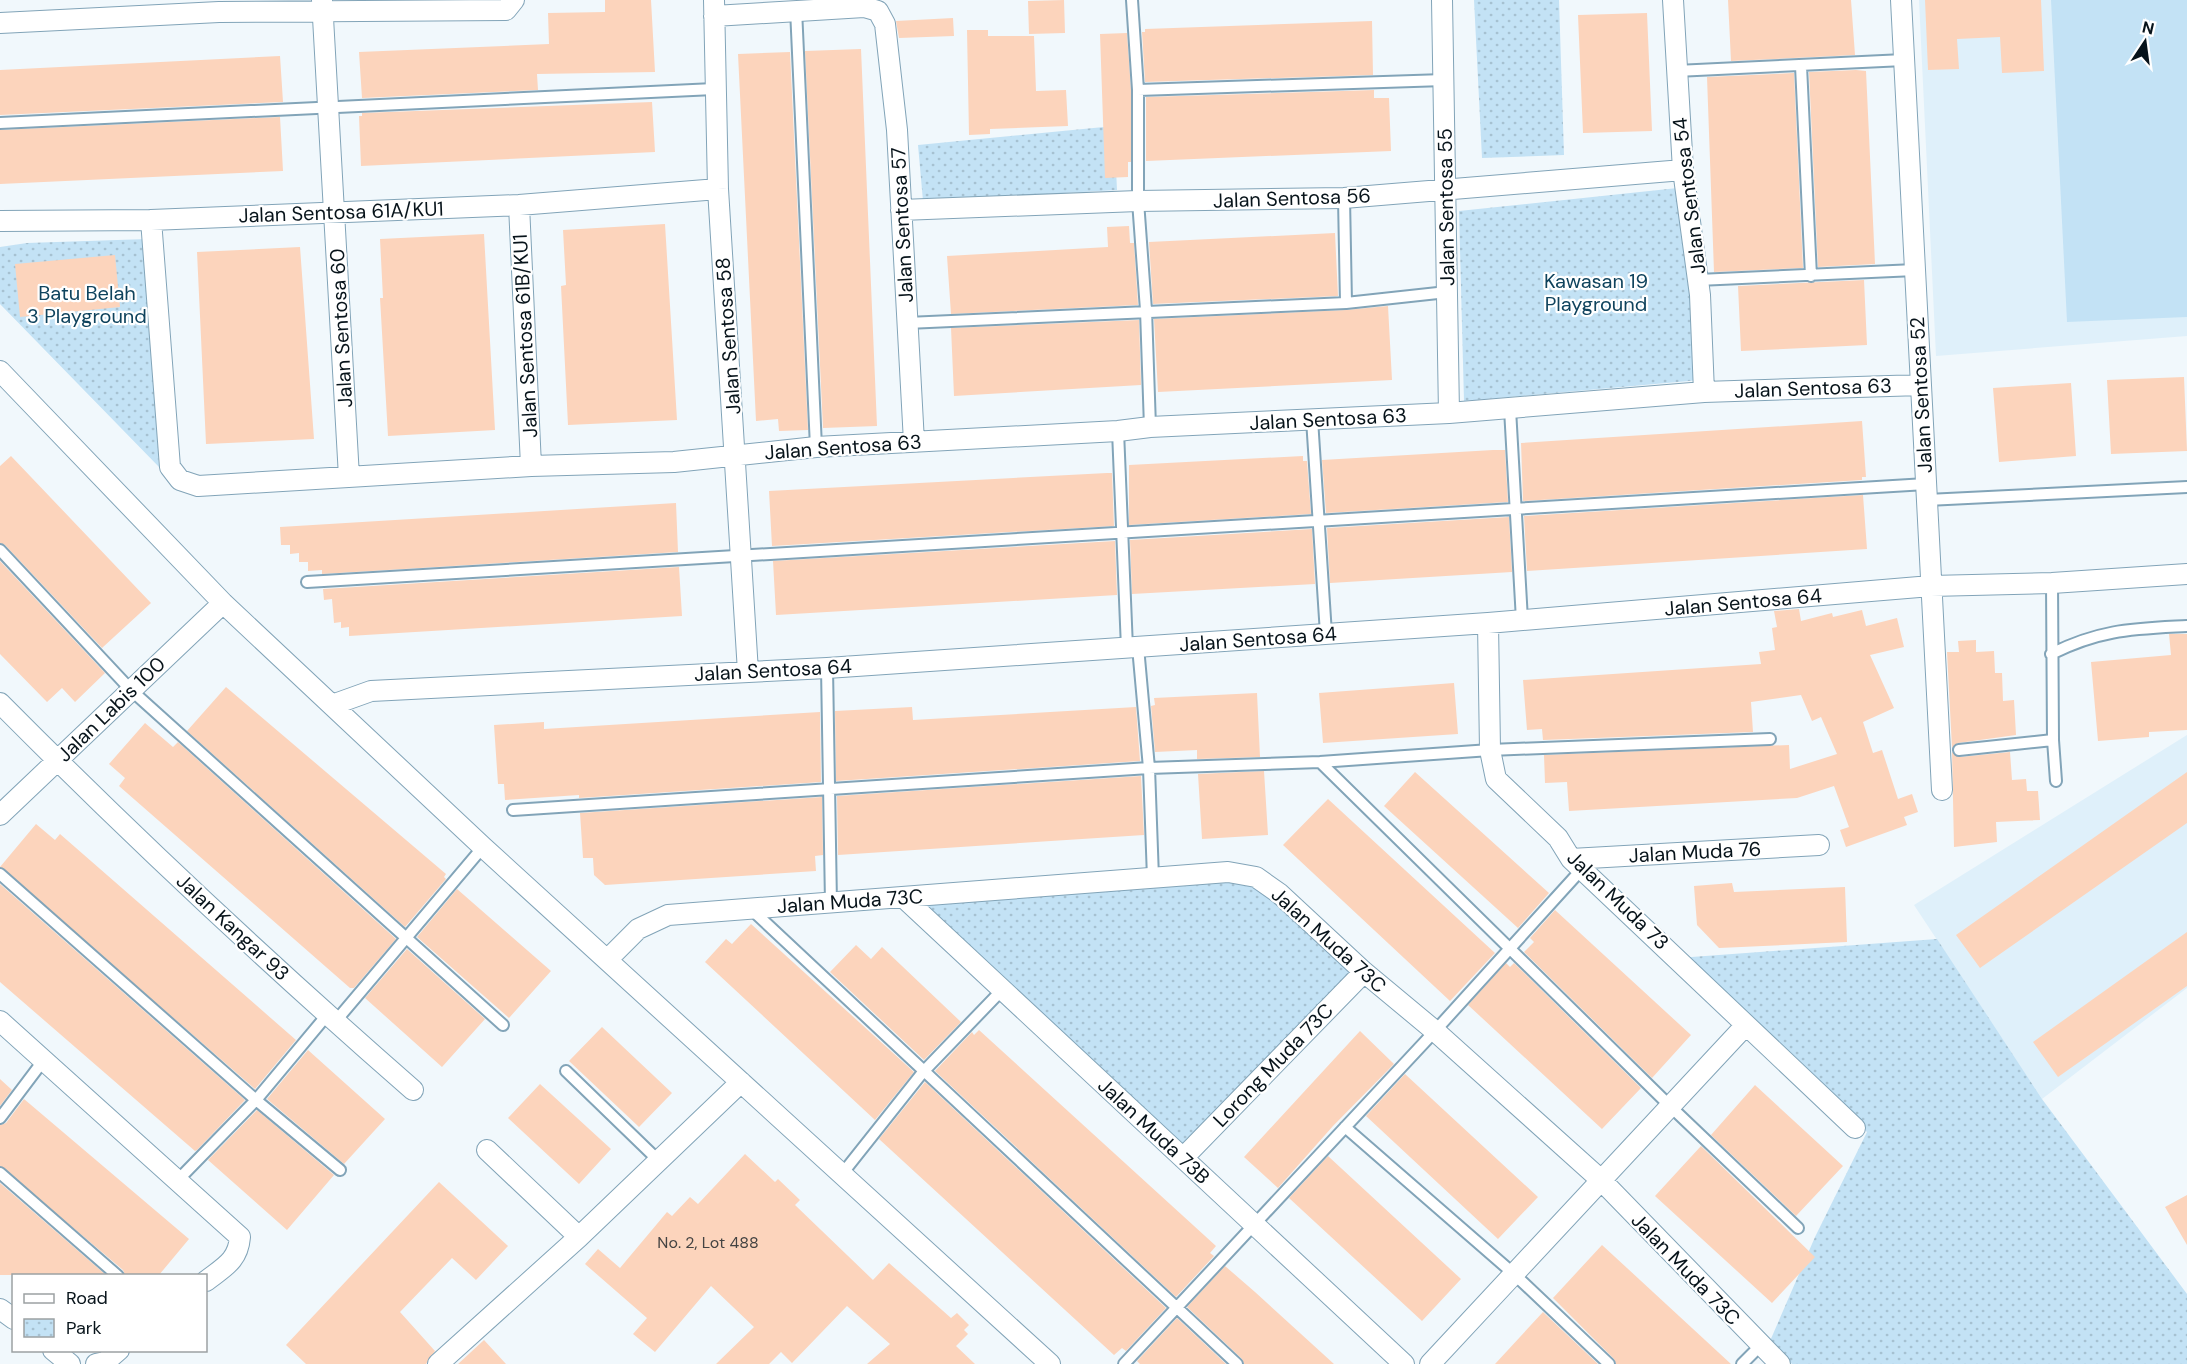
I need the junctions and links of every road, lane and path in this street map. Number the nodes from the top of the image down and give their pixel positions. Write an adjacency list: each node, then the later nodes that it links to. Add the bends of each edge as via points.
1 (514, 0): 6 (street, via 506,10)
2 (1132, 0): 16 (lane)
3 (1442, 0): 14 (street, Jalan Sentosa 55)
4 (1673, 0): 13 (street, Jalan Sentosa 54)
5 (1901, 0): 11 (street, Jalan Sentosa 52)
6 (323, 5): 7 (street); 17 (street, Jalan Sentosa 60)
7 (218, 6): 10 (street)
8 (714, 8): 9 (street); 15 (street, Jalan Sentosa 58)
9 (796, 9): 25 (street, Jalan Sentosa 57, via 864,7 878,11 885,24); 45 (lane)
10 (0, 23)
11 (1904, 60): 12 (lane); 29 (street, Jalan Sentosa 52)
12 (1801, 66): 13 (lane); 30 (lane)
13 (1676, 71): 19 (street, Jalan Sentosa 54)
14 (1444, 80): 16 (lane); 21 (street, Jalan Sentosa 55)
15 (714, 89): 17 (lane); 20 (street, Jalan Sentosa 58)
16 (1138, 90): 23 (lane)
17 (328, 108): 18 (lane); 26 (street, Jalan Sentosa 60)
18 (0, 123)
19 (1683, 170): 21 (street, Jalan Sentosa 56); 31 (street, Jalan Sentosa 54)
20 (718, 189): 24 (street, Jalan Sentosa 61A/KU1); 46 (street, Jalan Sentosa 58)
21 (1445, 189): 22 (street, Jalan Sentosa 56); 32 (street, Jalan Sentosa 55)
22 (1344, 198): 23 (street, Jalan Sentosa 56); 33 (lane)
23 (1138, 201): 25 (street, Jalan Sentosa 56); 34 (lane)
24 (519, 205): 26 (street, Jalan Sentosa 61A/KU1); 47 (street, Jalan Sentosa 61B/KU1)
25 (901, 210): 35 (street, Jalan Sentosa 57)
26 (335, 212): 27 (street, Jalan Sentosa 61A/KU1); 48 (street, Jalan Sentosa 60)
27 (151, 220): 28 (street, Jalan Sentosa 61A/KU1); 48 (street, Jalan Sentosa 63, via 170,467 180,480 198,486)
28 (0, 221)
29 (1915, 270): 30 (lane); 37 (street, Jalan Sentosa 52)
30 (1811, 276): 31 (lane)
31 (1698, 280): 38 (street, Jalan Sentosa 54)
32 (1448, 292): 33 (lane); 40 (street, Jalan Sentosa 55)
33 (1346, 303): 34 (lane)
34 (1146, 310): 35 (lane); 42 (lane)
35 (907, 323): 44 (street, Jalan Sentosa 57)
36 (0, 371): 60 (street)
37 (1921, 385): 38 (street, Jalan Sentosa 63); 50 (street, Jalan Sentosa 52)
38 (1704, 392): 39 (street, Jalan Sentosa 63)
39 (1510, 409): 40 (street, Jalan Sentosa 63); 51 (lane)
40 (1449, 413): 41 (street, Jalan Sentosa 63)
41 (1312, 419): 42 (street, Jalan Sentosa 63); 52 (lane)
42 (1150, 427): 43 (street, Jalan Sentosa 63)
43 (1118, 431): 44 (street, Jalan Sentosa 63); 53 (lane)
44 (914, 442): 45 (street, Jalan Sentosa 63)
45 (816, 447): 46 (street, Jalan Sentosa 63)
46 (735, 455): 47 (street, Jalan Sentosa 63, via 674,462); 55 (street, Jalan Sentosa 58)
47 (531, 466): 48 (street, Jalan Sentosa 63)
48 (349, 477)
49 (2187, 487): 50 (lane)
50 (1926, 492): 51 (lane); 59 (street, Jalan Sentosa 52)
51 (1515, 509): 52 (lane); 61 (lane)
52 (1318, 521): 53 (lane); 64 (lane)
53 (1120, 532): 55 (lane); 65 (lane)
54 (0, 550): 69 (lane)
55 (742, 556): 57 (lane); 68 (street, Jalan Sentosa 58)
56 (2187, 574): 58 (street, Jalan Sentosa 64)
57 (306, 582)
58 (2052, 583): 59 (street, Jalan Sentosa 64); 66 (lane)
59 (1931, 586): 61 (street, Jalan Sentosa 64); 81 (street, Jalan Sentosa 52)
60 (223, 603): 69 (street, Jalan Labis 100); 71 (street)
61 (1522, 620): 62 (street, Jalan Sentosa 64)
62 (1488, 623): 64 (street, Jalan Sentosa 64); 74 (street, Jalan Muda 73)
63 (2187, 626): 66 (lane, via 2116,629 2079,640)
64 (1326, 634): 65 (street, Jalan Sentosa 64)
65 (1132, 648): 67 (street, Jalan Sentosa 64); 78 (lane)
66 (2051, 654): 73 (lane)
67 (827, 668): 68 (street, Jalan Sentosa 64); 80 (lane)
68 (748, 672): 71 (street, Jalan Sentosa 64, via 370,691)
69 (131, 690): 76 (street, Jalan Labis 100); 92 (lane)
70 (0, 703): 76 (street, Jalan Kangar 93)
71 (332, 705): 85 (street)
72 (1770, 739): 74 (lane)
73 (2053, 740): 75 (lane); 79 (lane)
74 (1490, 750): 77 (lane); 86 (street, Jalan Muda 73, via 1496,779 1558,838)
75 (1959, 750)
76 (57, 761): 83 (street, Jalan Labis 100); 97 (street, Jalan Kangar 93)
77 (1320, 762): 78 (lane); 93 (lane)
78 (1149, 768): 80 (lane); 88 (lane)
79 (2056, 782)
80 (830, 788): 82 (lane); 90 (lane)
81 (1941, 790)
82 (513, 810)
83 (0, 815)
84 (1819, 845): 86 (street, Jalan Muda 76)
85 (483, 847): 92 (lane); 94 (street)
86 (1577, 864): 93 (lane); 100 (street, Jalan Muda 73)
87 (0, 874): 107 (lane)
88 (1153, 878): 89 (street, Jalan Muda 73C); 95 (street, Jalan Muda 73C, via 1228,872 1256,877 1280,894)
89 (903, 897): 90 (street, Jalan Muda 73C); 96 (street, Jalan Muda 73B)
90 (831, 903): 91 (street, Jalan Muda 73C)
91 (750, 909): 94 (street, Jalan Muda 73C, via 668,915 638,929); 104 (lane)
92 (408, 939): 97 (lane); 99 (lane)
93 (1509, 948): 101 (lane); 108 (lane)
94 (607, 960): 105 (street)
95 (1364, 972): 101 (street, Jalan Muda 73C); 113 (street, Lorong Muda 73C)
96 (1002, 990): 104 (lane); 113 (street, Jalan Muda 73B)
97 (331, 1019): 106 (street, Jalan Kangar 93); 107 (lane)
98 (0, 1021): 102 (street)
99 (503, 1025)
100 (1744, 1026): 108 (street); 111 (street, Jalan Muda 73)
101 (1435, 1031): 110 (lane); 119 (street, Jalan Muda 73C)
102 (43, 1061): 109 (lane); 118 (street)
103 (566, 1071): 114 (lane)
104 (923, 1072): 117 (lane); 126 (lane)
105 (741, 1082): 114 (street); 117 (street)
106 (413, 1090)
107 (256, 1100): 115 (lane); 118 (lane)
108 (1670, 1106): 119 (street); 121 (lane)
109 (0, 1118)
110 (1346, 1127): 120 (lane); 124 (lane)
111 (1855, 1128)
112 (487, 1150): 122 (street)
113 (1182, 1158): 120 (street, Jalan Muda 73B)
114 (658, 1161): 122 (street)
115 (340, 1170)
116 (0, 1173): 123 (lane)
117 (842, 1174): 133 (street)
118 (178, 1180): 125 (street, via 240,1237 232,1260)
119 (1601, 1180): 124 (street); 127 (street, Jalan Muda 73C)
120 (1254, 1224): 126 (lane); 136 (street, Jalan Muda 73B)
121 (1798, 1228)
122 (579, 1237): 132 (street)
123 (117, 1274)
124 (1514, 1274): 137 (street); 138 (lane)
125 (207, 1280)
126 (1177, 1308): 134 (lane); 135 (lane)
127 (1760, 1346): 139 (lane); 140 (street, Jalan Muda 73C)
128 (55, 1352): 130 (street)
129 (117, 1352): 131 (street)
130 (70, 1364)
131 (96, 1364)
132 (438, 1364)
133 (1050, 1364)
134 (1124, 1364)
135 (1237, 1364)
136 (1404, 1364)
137 (1430, 1364)
138 (1609, 1364)
139 (1742, 1364)
140 (1780, 1364)

